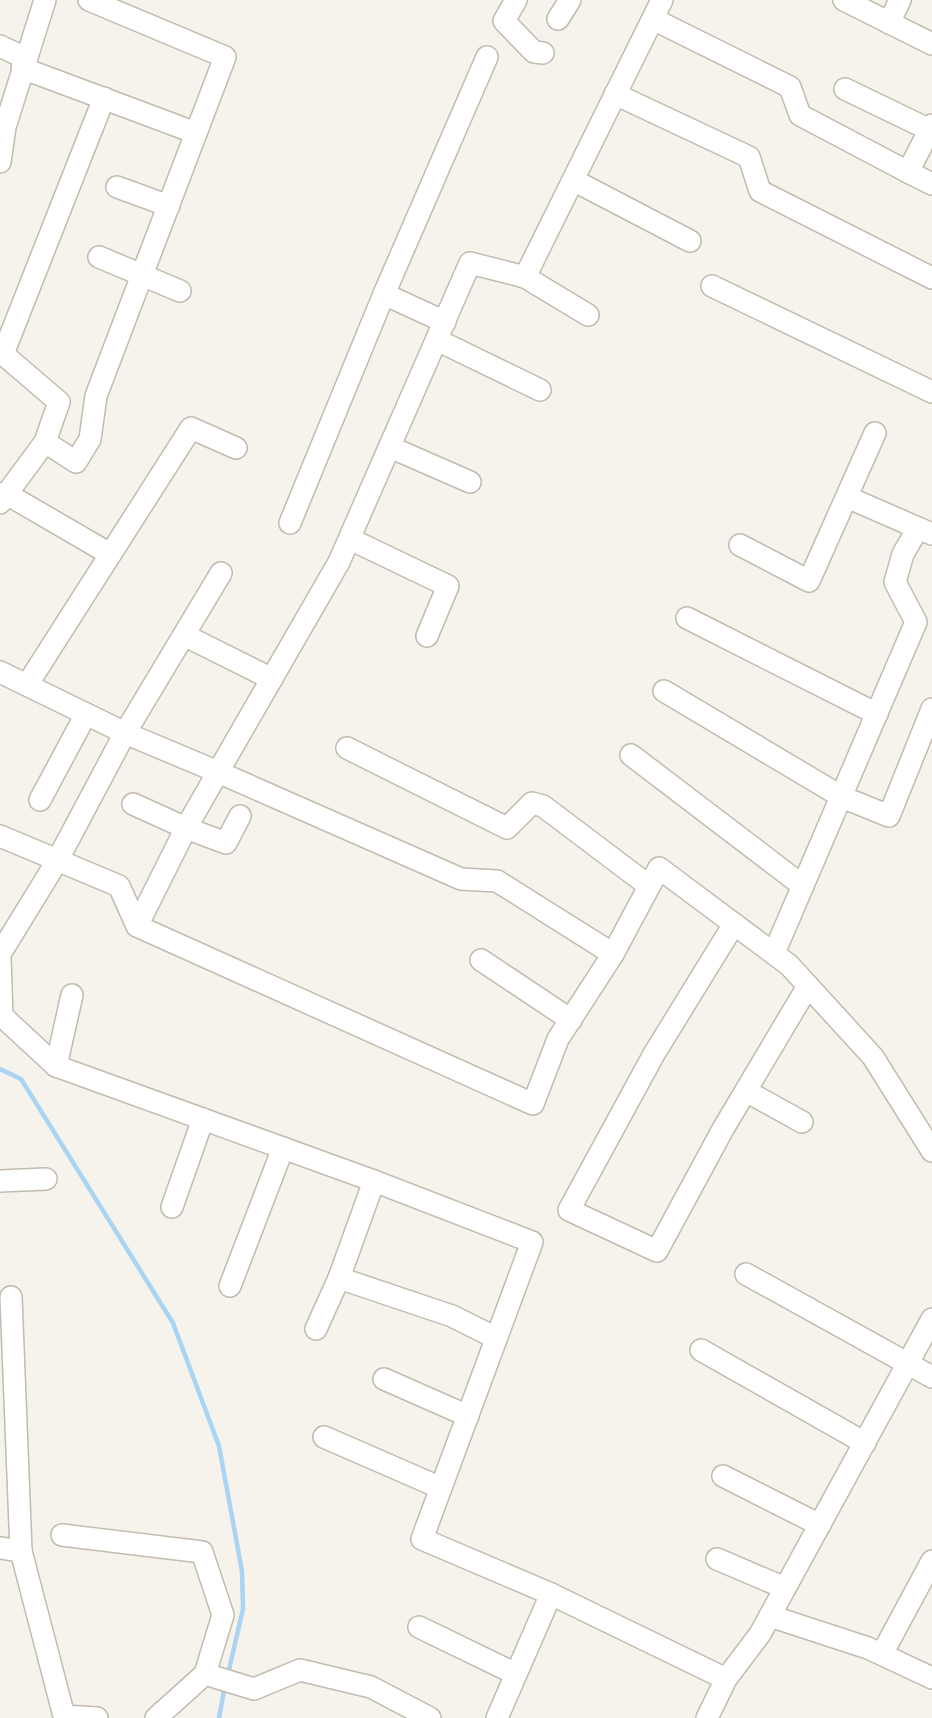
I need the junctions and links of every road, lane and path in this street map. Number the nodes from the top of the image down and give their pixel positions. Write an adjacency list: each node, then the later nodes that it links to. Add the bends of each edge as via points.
1 (45, 0): 14 (street)
2 (89, 0): 20 (street, via 225,57)
3 (516, 0): 12 (street, via 504,21 534,52)
4 (570, 0): 8 (street)
5 (844, 0): 9 (street)
6 (900, 0): 9 (street)
7 (658, 9): 16 (street); 22 (street, via 790,87 800,115)
8 (558, 19)
9 (889, 23): 10 (street)
10 (932, 44)
11 (0, 46): 14 (street)
12 (543, 53)
13 (487, 57): 34 (street)
14 (24, 63): 17 (street); 18 (street)
15 (844, 89): 19 (street)
16 (615, 94): 23 (street); 31 (street, via 749,157 760,191)
17 (104, 98): 20 (street); 40 (street, via 3,354 59,402)
18 (2, 126): 21 (street)
19 (931, 128): 22 (street)
20 (196, 132): 26 (street)
21 (0, 162)
22 (908, 172): 24 (street)
23 (573, 180): 27 (street); 30 (street)
24 (932, 184)
25 (117, 187): 26 (street)
26 (168, 206): 29 (street)
27 (690, 242)
28 (99, 257): 29 (street)
29 (142, 275): 33 (street); 40 (street, via 96,396 90,439 76,462)
30 (525, 277): 35 (street); 36 (street, via 470,263)
31 (932, 278)
32 (712, 286): 38 (street)
33 (180, 291)
34 (384, 294): 36 (street); 46 (street)
35 (588, 315)
36 (441, 331): 37 (street); 41 (street)
37 (540, 390)
38 (932, 392)
39 (875, 434): 44 (street)
40 (45, 442): 45 (street)
41 (390, 447): 43 (street); 48 (street)
42 (237, 448): 50 (street, via 190,428)
43 (470, 482)
44 (847, 497): 47 (street); 49 (street, via 809,581)
45 (3, 498): 50 (street)
46 (290, 523)
47 (925, 531): 61 (street, via 903,554 895,582 916,622)
48 (350, 539): 54 (street, via 448,586); 56 (street)
49 (740, 545)
50 (110, 554): 57 (street)
51 (221, 573): 53 (street)
52 (687, 618): 61 (street)
53 (184, 634): 56 (street); 62 (street)
54 (427, 636)
55 (0, 672): 57 (street)
56 (272, 679): 65 (street)
57 (27, 685): 60 (street)
58 (664, 691): 66 (street)
59 (932, 709): 66 (street, via 889,816)
60 (86, 714): 62 (street); 67 (street)
61 (877, 714): 66 (street)
62 (125, 733): 65 (street); 72 (street)
63 (346, 748): 73 (street, via 507,828 532,803 543,806)
64 (631, 755): 74 (street)
65 (218, 772): 70 (street); 78 (street, via 461,879 497,881)
66 (842, 797): 74 (street)
67 (40, 800)
68 (133, 804): 70 (street)
69 (240, 816): 70 (street, via 226,843)
70 (186, 828): 76 (street)
71 (0, 836): 72 (street)
72 (57, 861): 76 (street, via 119,886); 79 (street)
73 (649, 886): 75 (street, via 659,868); 78 (street)
74 (803, 886): 77 (street)
75 (734, 924): 77 (street); 85 (street, via 654,1054 569,1210 657,1251)
76 (137, 926): 83 (street, via 533,1104 558,1039)
77 (774, 953): 81 (street)
78 (613, 954): 83 (street)
79 (0, 956): 84 (street, via 2,1016)
80 (481, 960): 83 (street)
81 (808, 986): 85 (street); 88 (street, via 873,1058)
82 (72, 995): 84 (street)
83 (570, 1020)
84 (57, 1066): 86 (street)
85 (746, 1091): 87 (street)
86 (203, 1119): 89 (street); 93 (street)
87 (802, 1122)
88 (930, 1140)
89 (283, 1148): 92 (street); 96 (street)
90 (46, 1179): 91 (street)
91 (0, 1181)
92 (374, 1181): 95 (street); 100 (street, via 532,1242)
93 (172, 1207)
94 (746, 1274): 102 (street)
95 (339, 1278): 99 (street); 100 (street, via 452,1316)
96 (230, 1286)
97 (11, 1298): 113 (street)
98 (932, 1319): 102 (street)
99 (316, 1329)
100 (496, 1338): 105 (street)
101 (701, 1350): 107 (street)
102 (909, 1363): 103 (street); 107 (street)
103 (932, 1377)
104 (384, 1379): 105 (street)
105 (468, 1416): 109 (street)
106 (324, 1437): 109 (street)
107 (865, 1443): 110 (street)
108 (723, 1476): 110 (street)
109 (441, 1488): 117 (street, via 422,1539)
110 (820, 1525): 116 (street)
111 (62, 1535): 123 (street, via 202,1552 223,1615)
112 (0, 1548): 113 (street)
113 (21, 1551): 125 (street, via 64,1716)
114 (717, 1559): 116 (street)
115 (932, 1561): 120 (street)
116 (785, 1588): 118 (street)
117 (551, 1594): 121 (street); 124 (street)
118 (770, 1616): 120 (street); 124 (street)
119 (418, 1627): 121 (street)
120 (882, 1654): 122 (street)
121 (516, 1674): 128 (street)
122 (932, 1677)
123 (219, 1678): 126 (street); 127 (street, via 254,1689 300,1671 371,1687)
124 (726, 1679): 129 (street)
125 (97, 1718)
126 (156, 1718)
127 (430, 1718)
128 (497, 1718)
129 (707, 1718)

